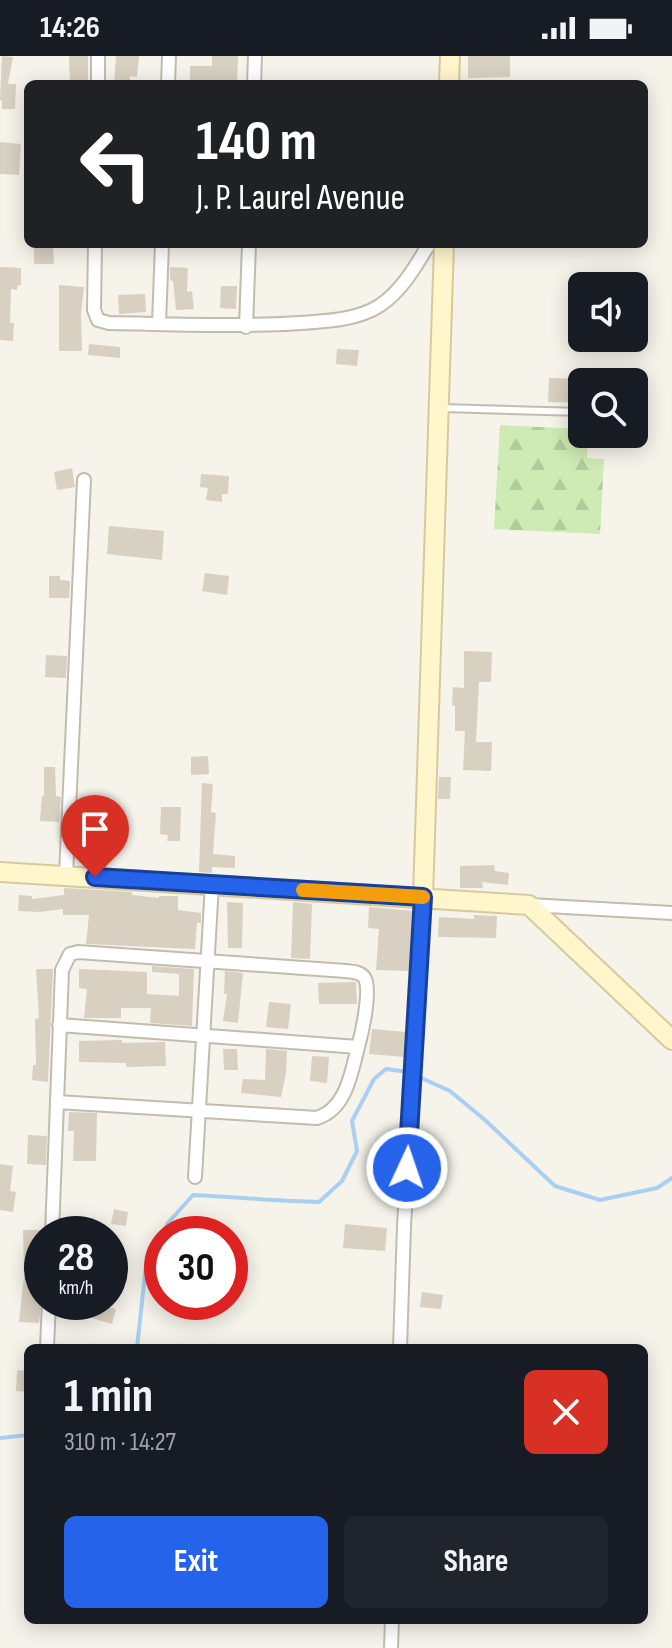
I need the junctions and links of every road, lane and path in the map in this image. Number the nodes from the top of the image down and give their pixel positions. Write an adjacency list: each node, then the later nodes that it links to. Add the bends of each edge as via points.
1 (98, 56): 5 (street)
2 (169, 56): 6 (street)
3 (255, 56): 7 (street)
4 (450, 56): 8 (street)
5 (98, 80)
6 (168, 80)
7 (254, 80)
8 (449, 80)
9 (95, 248): 14 (street, via 95,317 109,323)
10 (162, 248): 14 (street)
11 (249, 248): 15 (street)
12 (426, 248): 15 (street, via 394,294 378,307 323,321)
13 (444, 248): 16 (street)
14 (159, 324): 15 (street)
15 (246, 327)
16 (439, 408): 17 (lane); 22 (street)
17 (568, 412)
18 (84, 480): 20 (street)
19 (0, 872): 20 (street)
20 (66, 875): 21 (street)
21 (212, 884): 22 (street); 25 (street)
22 (423, 897): 23 (street); 36 (street)
23 (529, 905): 24 (street); 28 (street)
24 (672, 913)
25 (208, 963): 26 (street, via 70,954 62,970); 27 (street); 29 (street, via 358,972 367,986)
26 (59, 1025): 27 (street); 30 (street)
27 (202, 1035): 29 (street); 31 (street)
28 (672, 1040)
29 (358, 1047): 31 (street, via 349,1081 328,1115)
30 (57, 1102): 31 (street); 33 (street)
31 (198, 1111): 32 (street)
32 (195, 1177)
33 (53, 1216)
34 (48, 1320): 35 (street)
35 (47, 1344)
36 (400, 1344)
37 (392, 1624): 38 (street)
38 (391, 1648)

